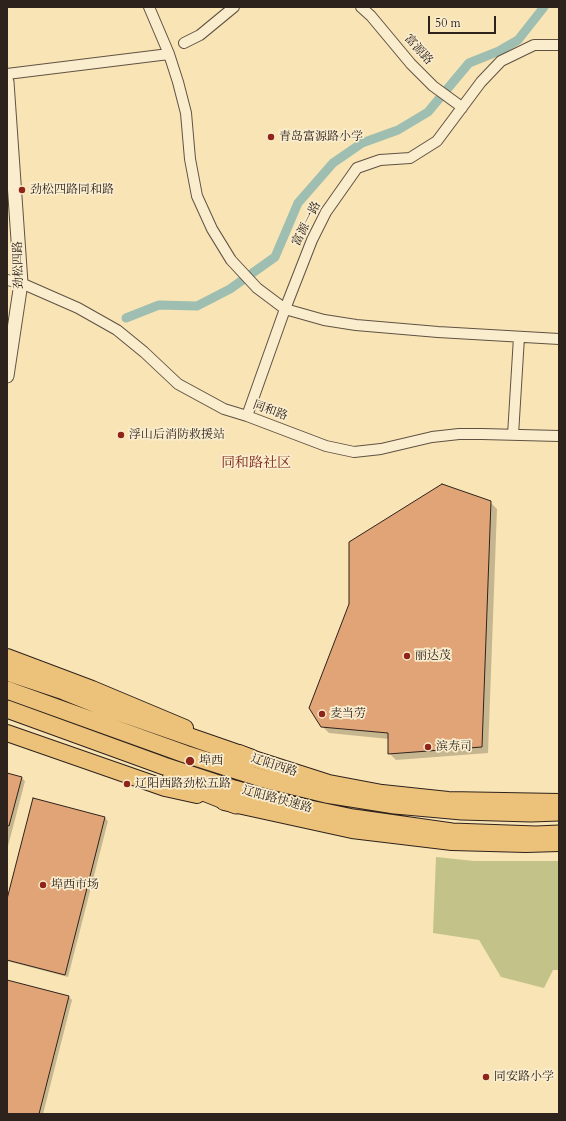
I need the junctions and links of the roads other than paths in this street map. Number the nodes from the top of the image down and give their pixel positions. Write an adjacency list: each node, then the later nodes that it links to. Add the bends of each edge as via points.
1 (149, 7): 6 (street)
2 (234, 7): 4 (street, via 200,35)
3 (361, 7): 9 (street, 富源路, via 411,64 433,86)
4 (184, 43)
5 (559, 44): 9 (street, 富源一路, via 534,45 501,61)
6 (169, 54): 7 (street); 12 (street, via 186,113 190,159 197,196 212,229 237,267 257,288)
7 (7, 74)
8 (7, 82): 11 (street, 劲松四路)
9 (461, 107): 12 (street, 富源一路, via 437,141 410,158 380,160 356,168 326,212)
10 (7, 280): 11 (street, 同和路)
11 (21, 283): 15 (street, 劲松四路); 16 (street, 同和路, via 78,308 117,330 178,384 224,408)
12 (285, 309): 13 (street, via 324,320 356,325); 16 (street, 富源一路)
13 (519, 337): 14 (street); 17 (street)
14 (559, 339)
15 (7, 376)
16 (247, 416): 17 (street, 同和路, via 326,446 354,452 459,434)
17 (513, 435): 18 (street, 同和路)
18 (559, 436)
19 (7, 657): 25 (main road, 辽阳西路, via 121,701)
20 (7, 672): 25 (highway)
21 (7, 690): 28 (highway, 辽阳路快速路, via 185,754 264,779 326,794 395,805 454,810)
22 (7, 709): 29 (highway, 辽阳路快速路, via 164,766 286,804 353,818 452,832)
23 (7, 720): 27 (highway, via 107,754)
24 (7, 733): 27 (main road, via 165,788)
25 (251, 758): 26 (main road, 辽阳西路, via 329,783 382,793 448,800)
26 (559, 802)
27 (236, 805): 30 (main road, via 352,830 452,842)
28 (559, 812)
29 (559, 834)
30 (559, 843)

